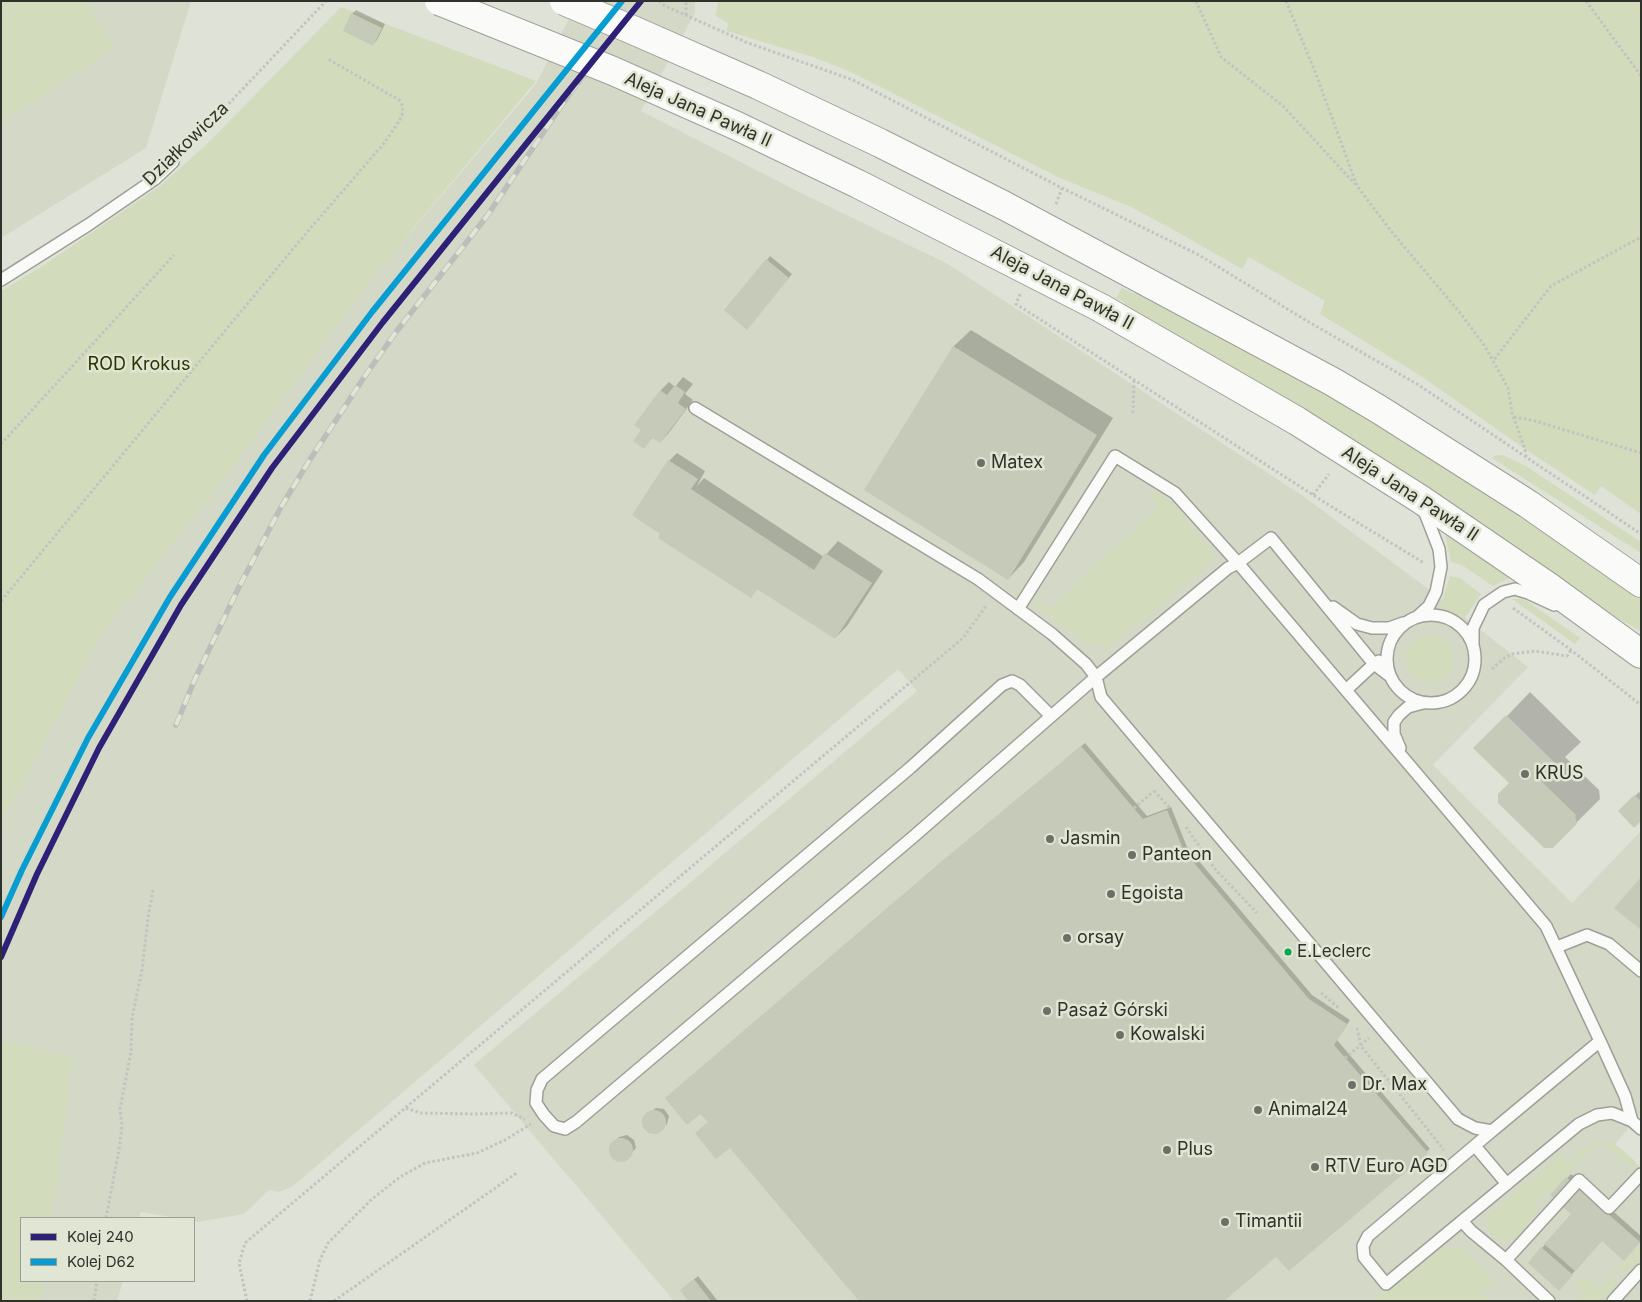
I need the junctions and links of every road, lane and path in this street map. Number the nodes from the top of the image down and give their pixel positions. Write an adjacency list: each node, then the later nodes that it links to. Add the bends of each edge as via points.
1 (326, 1): 12 (path, Działkowicza)
2 (439, 1): 30 (main road, Aleja Jana Pawła II, bridge, via 613,71 858,184 1101,308 1297,421)
3 (564, 1): 34 (main road, bridge, via 758,85 872,139 1005,206 1324,377 1528,504)
4 (659, 1): 9 (path)
5 (686, 1): 9 (path)
6 (1196, 1): 13 (path, via 1221,57 1283,106)
7 (1286, 1): 13 (path)
8 (1586, 1): 11 (path)
9 (686, 15): 14 (path, via 748,43 853,80)
10 (328, 59): 37 (path, via 399,100 403,112 400,120 386,142 297,244)
11 (1641, 76)
12 (173, 162): 18 (lane, Działkowicza, via 155,179 88,225)
13 (1357, 186): 20 (path, via 1461,314)
14 (1062, 188): 15 (path); 27 (path, via 1199,255 1418,384)
15 (1055, 206)
16 (1641, 237): 20 (path, via 1551,286)
17 (174, 255): 25 (path)
18 (1, 280)
19 (1023, 286): 21 (path, via 1016,304)
20 (1493, 361): 24 (path, via 1508,388)
21 (1134, 379): 23 (path); 29 (path)
22 (695, 408): 36 (lane)
23 (1133, 413)
24 (1514, 417): 26 (path); 27 (path)
25 (1, 444)
26 (1641, 453)
27 (1526, 458): 31 (path)
28 (1329, 474): 29 (path)
29 (1313, 495): 33 (path)
30 (1420, 499): 40 (lane, via 1439,549 1440,580 1429,606); 41 (main road, Aleja Jana Pawła II)
31 (1641, 534)
32 (1238, 563): 35 (lane, via 1271,538); 39 (lane, via 1175,493 1114,456); 48 (lane); 50 (lane)
33 (1427, 565)
34 (1641, 582)
35 (1312, 587): 40 (lane, via 1357,624 1389,628); 46 (lane)
36 (996, 592): 39 (lane); 71 (path, via 963,638)
37 (1, 601)
38 (1512, 607): 43 (path)
39 (1018, 609): 48 (lane, via 1052,634)
40 (1412, 620): 42 (lane, via 1430,615 1444,617 1457,623); 45 (lane, via 1398,629 1392,638)
41 (1604, 628): 42 (lane, via 1515,589 1502,592 1484,605 1473,628); 44 (main road, Aleja Jana Pawła II)
42 (1473, 646): 51 (lane, via 1472,674 1464,687 1440,702)
43 (1571, 650): 47 (path, via 1566,656 1535,651 1512,654); 52 (path)
44 (1641, 654)
45 (1388, 657): 46 (lane); 49 (lane)
46 (1374, 664): 49 (lane); 50 (lane)
47 (1492, 669)
48 (1096, 677): 53 (lane); 55 (lane, via 1102,697)
49 (1391, 677): 51 (lane, via 1399,690)
50 (1346, 690): 54 (lane)
51 (1425, 702): 54 (lane, via 1408,707 1394,722 1394,734)
52 (1641, 705)
53 (1051, 716): 72 (lane, via 576,1122 565,1129 554,1126); 72 (lane, via 1020,685 1012,682 1002,685 910,768 542,1079 536,1103)
54 (1408, 763): 62 (lane, via 1546,926)
55 (1170, 778): 56 (path); 67 (lane)
56 (1154, 791): 57 (path); 58 (path)
57 (1134, 808)
58 (1174, 812)
59 (1181, 820): 61 (path, via 1215,869)
60 (152, 890): 81 (path, via 132,1018 131,1052 120,1109 119,1150)
61 (1257, 913)
62 (1557, 947): 63 (lane, via 1587,934 1609,944); 68 (lane)
63 (1641, 971)
64 (1321, 993): 65 (path)
65 (1344, 1012)
66 (1355, 1024): 69 (path)
67 (1381, 1028): 69 (path); 75 (lane, via 1458,1119 1475,1128)
68 (1600, 1041): 74 (lane); 75 (lane)
69 (1361, 1046): 70 (path); 77 (path)
70 (1345, 1058)
71 (406, 1108): 73 (path, via 420,1113 511,1113); 87 (path, via 245,1243 239,1263)
72 (544, 1115): 73 (path)
73 (532, 1123): 88 (path, via 477,1152 425,1163 372,1199 328,1243 320,1260)
74 (1636, 1125): 80 (lane, via 1612,1113 1588,1119)
75 (1492, 1131): 76 (lane)
76 (1475, 1146): 77 (lane); 80 (lane)
77 (1455, 1163): 82 (lane, via 1368,1236 1363,1246 1364,1257 1386,1284)
78 (518, 1172): 89 (path)
79 (1641, 1174): 83 (lane, via 1609,1208 1579,1180)
80 (1507, 1184): 82 (lane)
81 (106, 1217)
82 (1462, 1221): 83 (lane)
83 (1506, 1260): 90 (lane)
84 (1641, 1270): 91 (lane)
85 (98, 1282): 86 (path)
86 (94, 1301)
87 (247, 1301)
88 (310, 1301)
89 (334, 1301)
90 (1549, 1301)
91 (1613, 1301)

